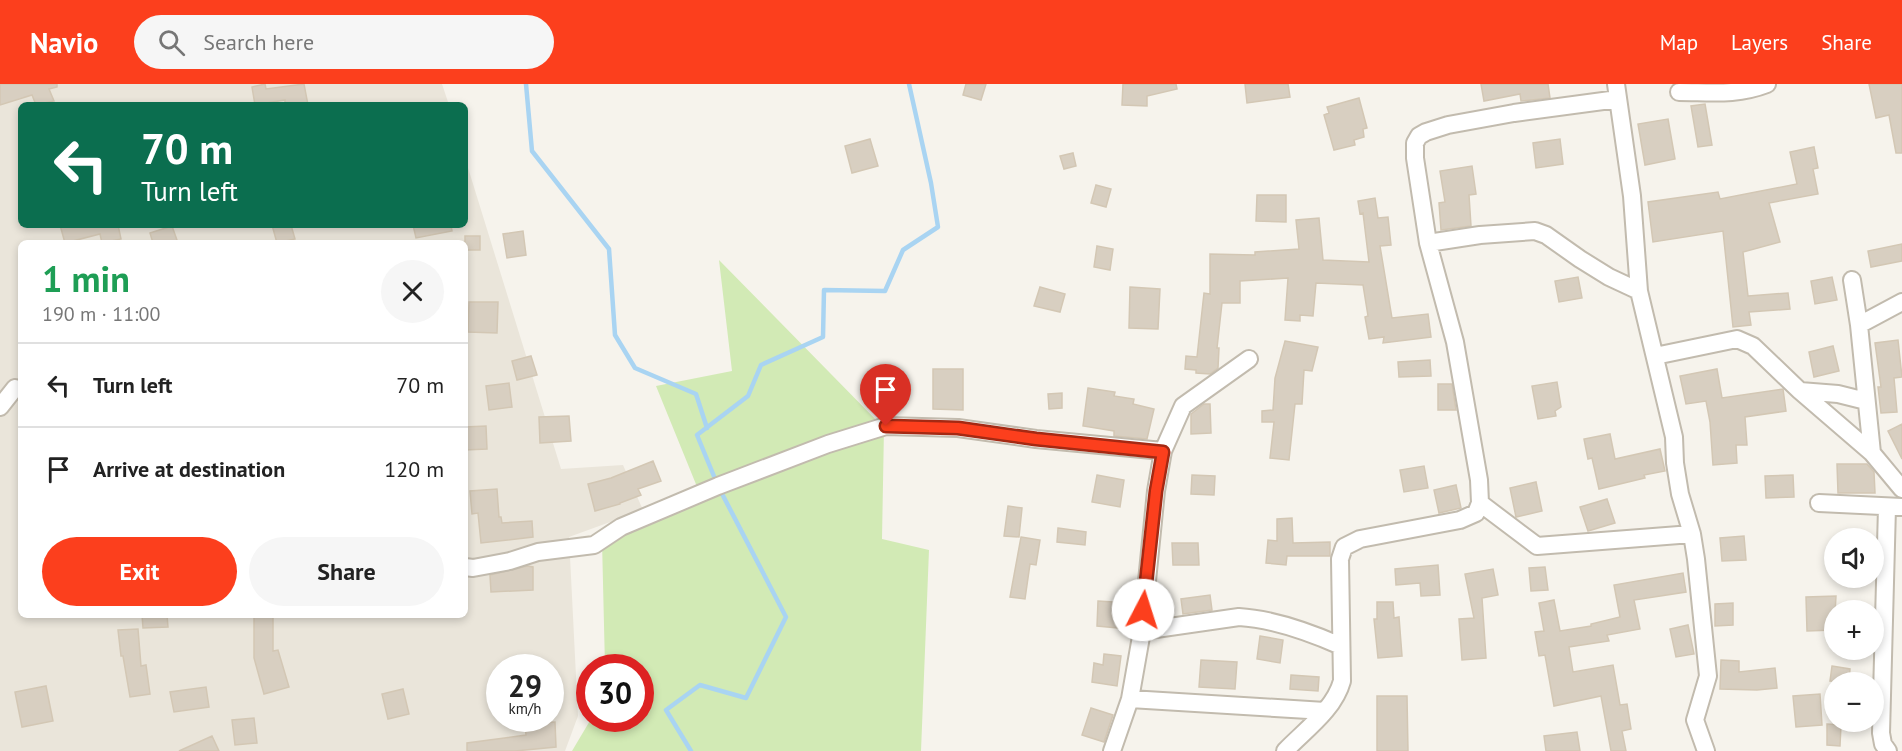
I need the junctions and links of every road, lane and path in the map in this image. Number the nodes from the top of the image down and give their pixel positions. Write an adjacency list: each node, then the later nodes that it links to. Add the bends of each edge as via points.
1 (1767, 84): 3 (street, via 1730,93)
2 (1617, 91): 4 (street, via 1448,125 1419,136 1415,158); 6 (street, via 1632,196)
3 (1679, 92)
4 (1428, 243): 6 (street, via 1535,231); 18 (street, via 1455,342)
5 (1852, 280): 8 (street)
6 (1639, 291): 9 (street)
7 (1902, 302): 8 (street)
8 (1859, 325): 13 (street)
9 (1655, 356): 12 (street, via 1737,339 1753,346); 21 (street, via 1674,437 1680,494)
10 (1250, 358): 15 (street, via 1184,406)
11 (12, 388): 14 (street)
12 (1800, 391): 13 (street); 16 (street)
13 (1866, 401): 16 (street)
14 (0, 406)
15 (1163, 452): 22 (street, via 958,428 886,426 727,483 621,527 594,545); 23 (street)
16 (1872, 453): 17 (street)
17 (1902, 489)
18 (1480, 503): 21 (street, via 1537,546); 24 (street, via 1476,513 1460,520 1360,539 1344,547 1340,559)
19 (1819, 503): 20 (street)
20 (1894, 507): 30 (street, via 1881,733)
21 (1692, 534): 29 (street, via 1708,676 1695,720)
22 (468, 567)
23 (1142, 631): 24 (street, via 1239,616 1318,635); 25 (street)
24 (1341, 646): 26 (street, via 1342,681)
25 (1130, 699): 26 (street); 27 (street)
26 (1325, 711): 28 (street)
27 (1112, 751)
28 (1285, 751)
29 (1706, 751)
30 (1888, 751)

